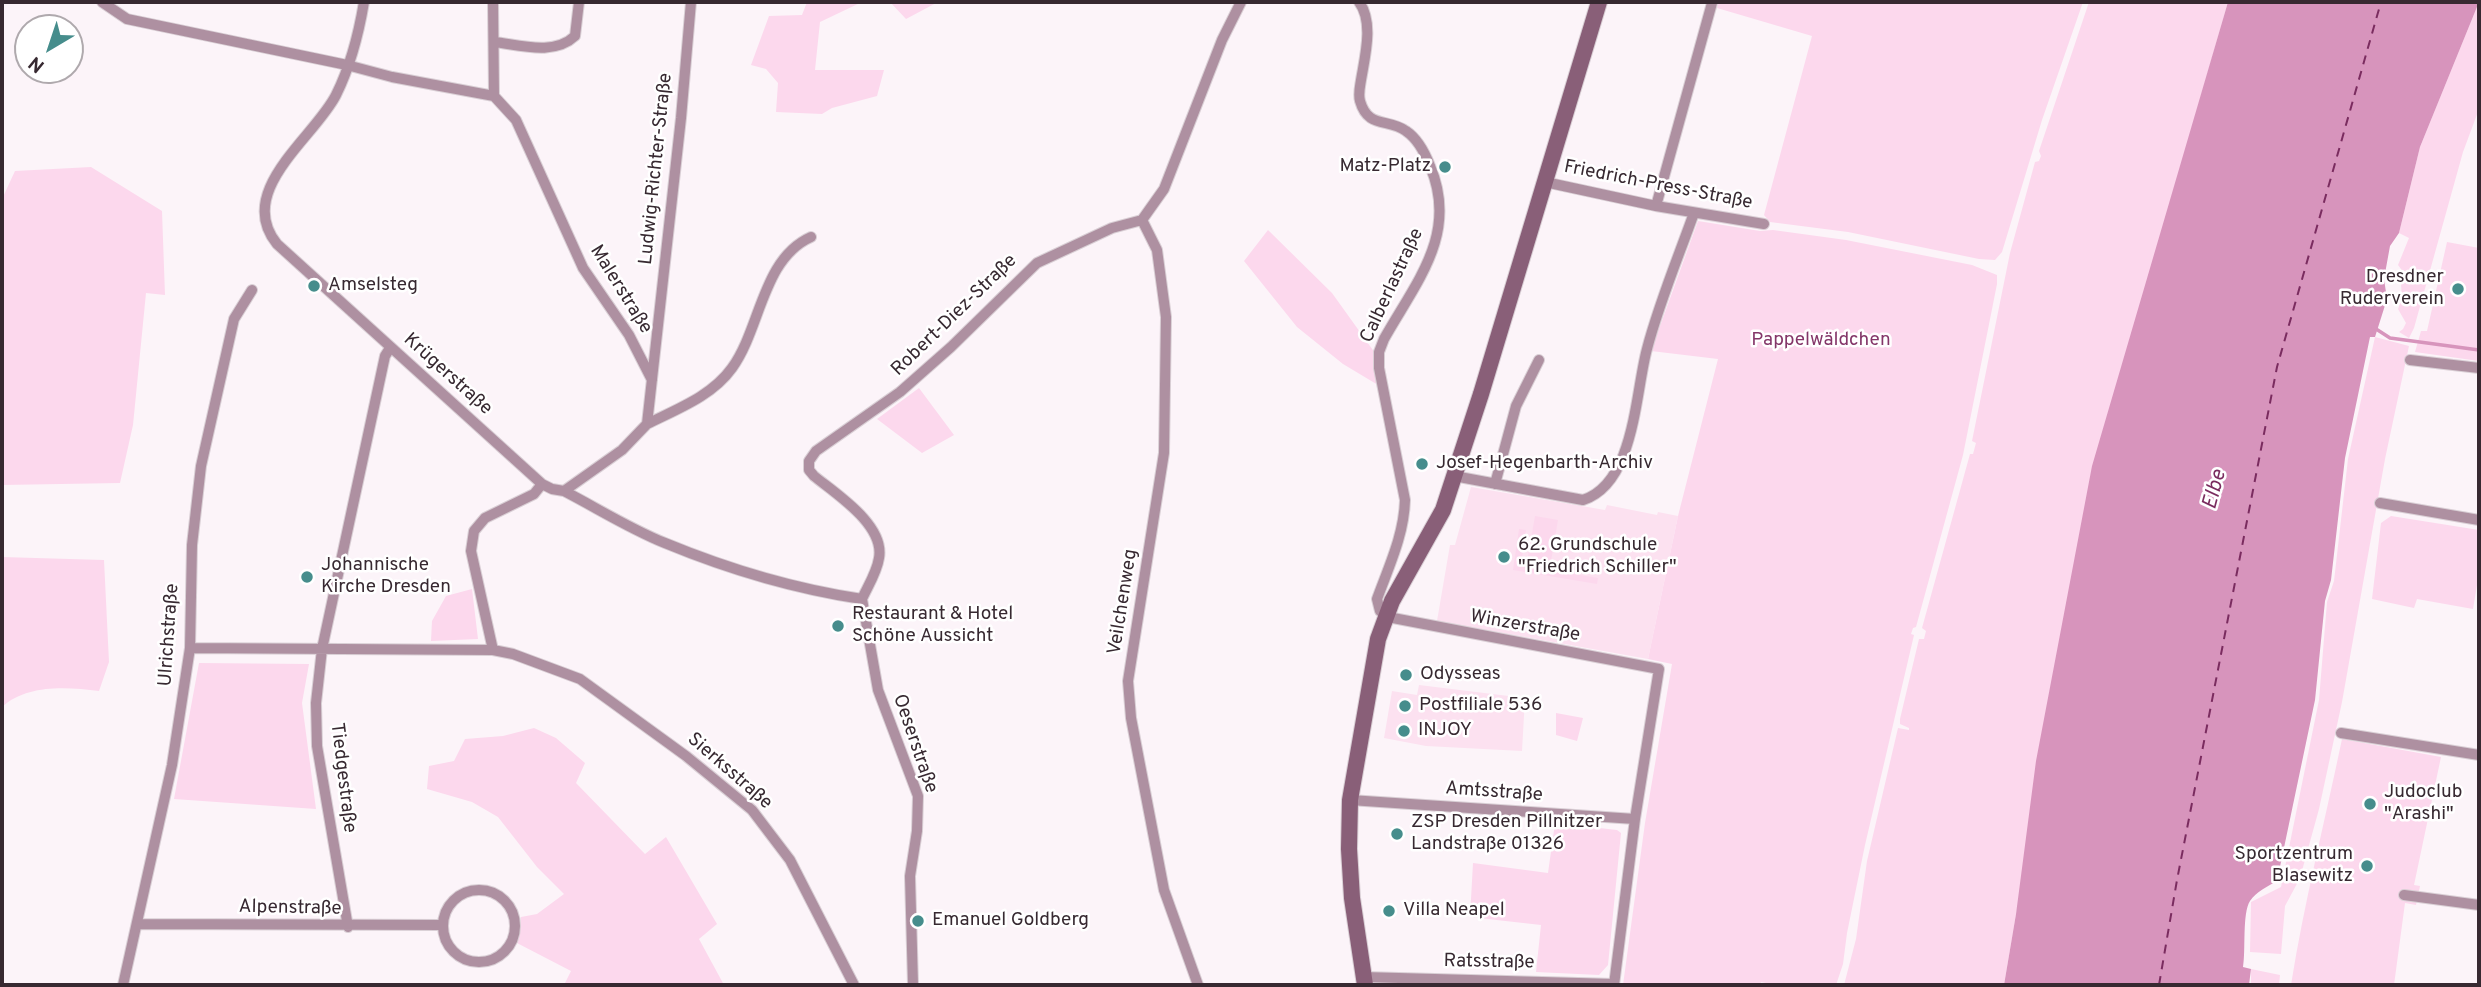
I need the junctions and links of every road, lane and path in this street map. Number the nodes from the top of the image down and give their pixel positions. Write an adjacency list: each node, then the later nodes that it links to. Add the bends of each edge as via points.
1 (102, 2): 11 (street, via 127,19)
2 (364, 2): 11 (street, Krügerstraße)
3 (493, 2): 10 (street)
4 (579, 2): 10 (street, via 575,36 564,46)
5 (691, 2): 24 (street, Ludwig-Richter-Straße)
6 (1241, 2): 16 (street, via 1164,188)
7 (1599, 2): 13 (main road)
8 (1712, 3): 14 (street)
9 (1366, 5): 33 (street, Calberlastraße, via 1359,97 1363,110 1374,121 1399,127 1416,139 1435,178 1440,216 1432,254 1379,352 1405,500 1401,534 1377,599 1377,606)
10 (494, 42): 12 (street)
11 (347, 65): 12 (street); 20 (street, Krügerstraße, via 336,96 279,169 265,219 277,244)
12 (494, 96): 24 (street, Malerstraße, via 516,120 583,268 629,335)
13 (1545, 181): 14 (street, Friedrich-Press-Straße); 26 (main road)
14 (1656, 206): 15 (street, Friedrich-Press-Straße)
15 (1694, 213): 17 (street, Friedrich-Press-Straße); 28 (street, via 1647,350 1630,437 1609,481 1600,493 1583,500)
16 (1142, 220): 32 (street, Robert-Diez-Straße, via 1112,228 1037,263 900,392 816,451 809,470 860,514 878,541 879,559); 51 (street, Veilchenweg, via 1157,250 1166,317 1164,453 1128,681 1164,890)
17 (1764, 224)
18 (811, 236): 25 (street, via 790,248 732,369 709,392)
19 (252, 290): 34 (street, Ulrichstraße, via 234,319 201,466 192,545)
20 (390, 348): 27 (street, Krügerstraße); 35 (street, Tiedgestraße)
21 (1539, 360): 28 (street, via 1516,405)
22 (2410, 360): 23 (street)
23 (2479, 368)
24 (653, 382): 25 (street)
25 (647, 424): 29 (street, via 622,450)
26 (1454, 476): 28 (street); 33 (main road, via 1443,510)
27 (542, 484): 29 (street, Krügerstraße); 36 (street, via 534,494 485,518 474,531 471,551)
28 (1495, 484)
29 (564, 491): 32 (street, Krügerstraße, via 684,550 787,584)
30 (2381, 503): 31 (street)
31 (2479, 520)
32 (862, 599): 50 (street, Oeserstraße, via 880,698 918,796 910,876)
33 (1386, 614): 39 (main road, via 1369,683); 40 (street, Winzerstraße, via 1441,629 1659,669)
34 (190, 648): 35 (street); 43 (street, Ulrichstraße, via 172,765)
35 (322, 649): 36 (street, Sierksstraße); 45 (street, Tiedgestraße, via 317,746)
36 (493, 650): 49 (street, Sierksstraße, via 580,679 752,810 790,860)
37 (2341, 733): 38 (street)
38 (2479, 755)
39 (1350, 800): 40 (street, Amtsstraße); 46 (main road, via 1352,898)
40 (1635, 819): 47 (street)
41 (2404, 895): 42 (street)
42 (2479, 905)
43 (137, 924): 45 (street, Alpenstraße); 48 (street, Ulrichstraße)
44 (443, 925): 44 (street, via 456,899 483,891 504,901 515,928 506,950 478,962 451,948); 45 (street, Alpenstraße)
45 (348, 927)
46 (1364, 981): 47 (street, Ratsstraße)
47 (1614, 984)
48 (123, 985)
49 (854, 985)
50 (913, 985)
51 (1198, 985)

